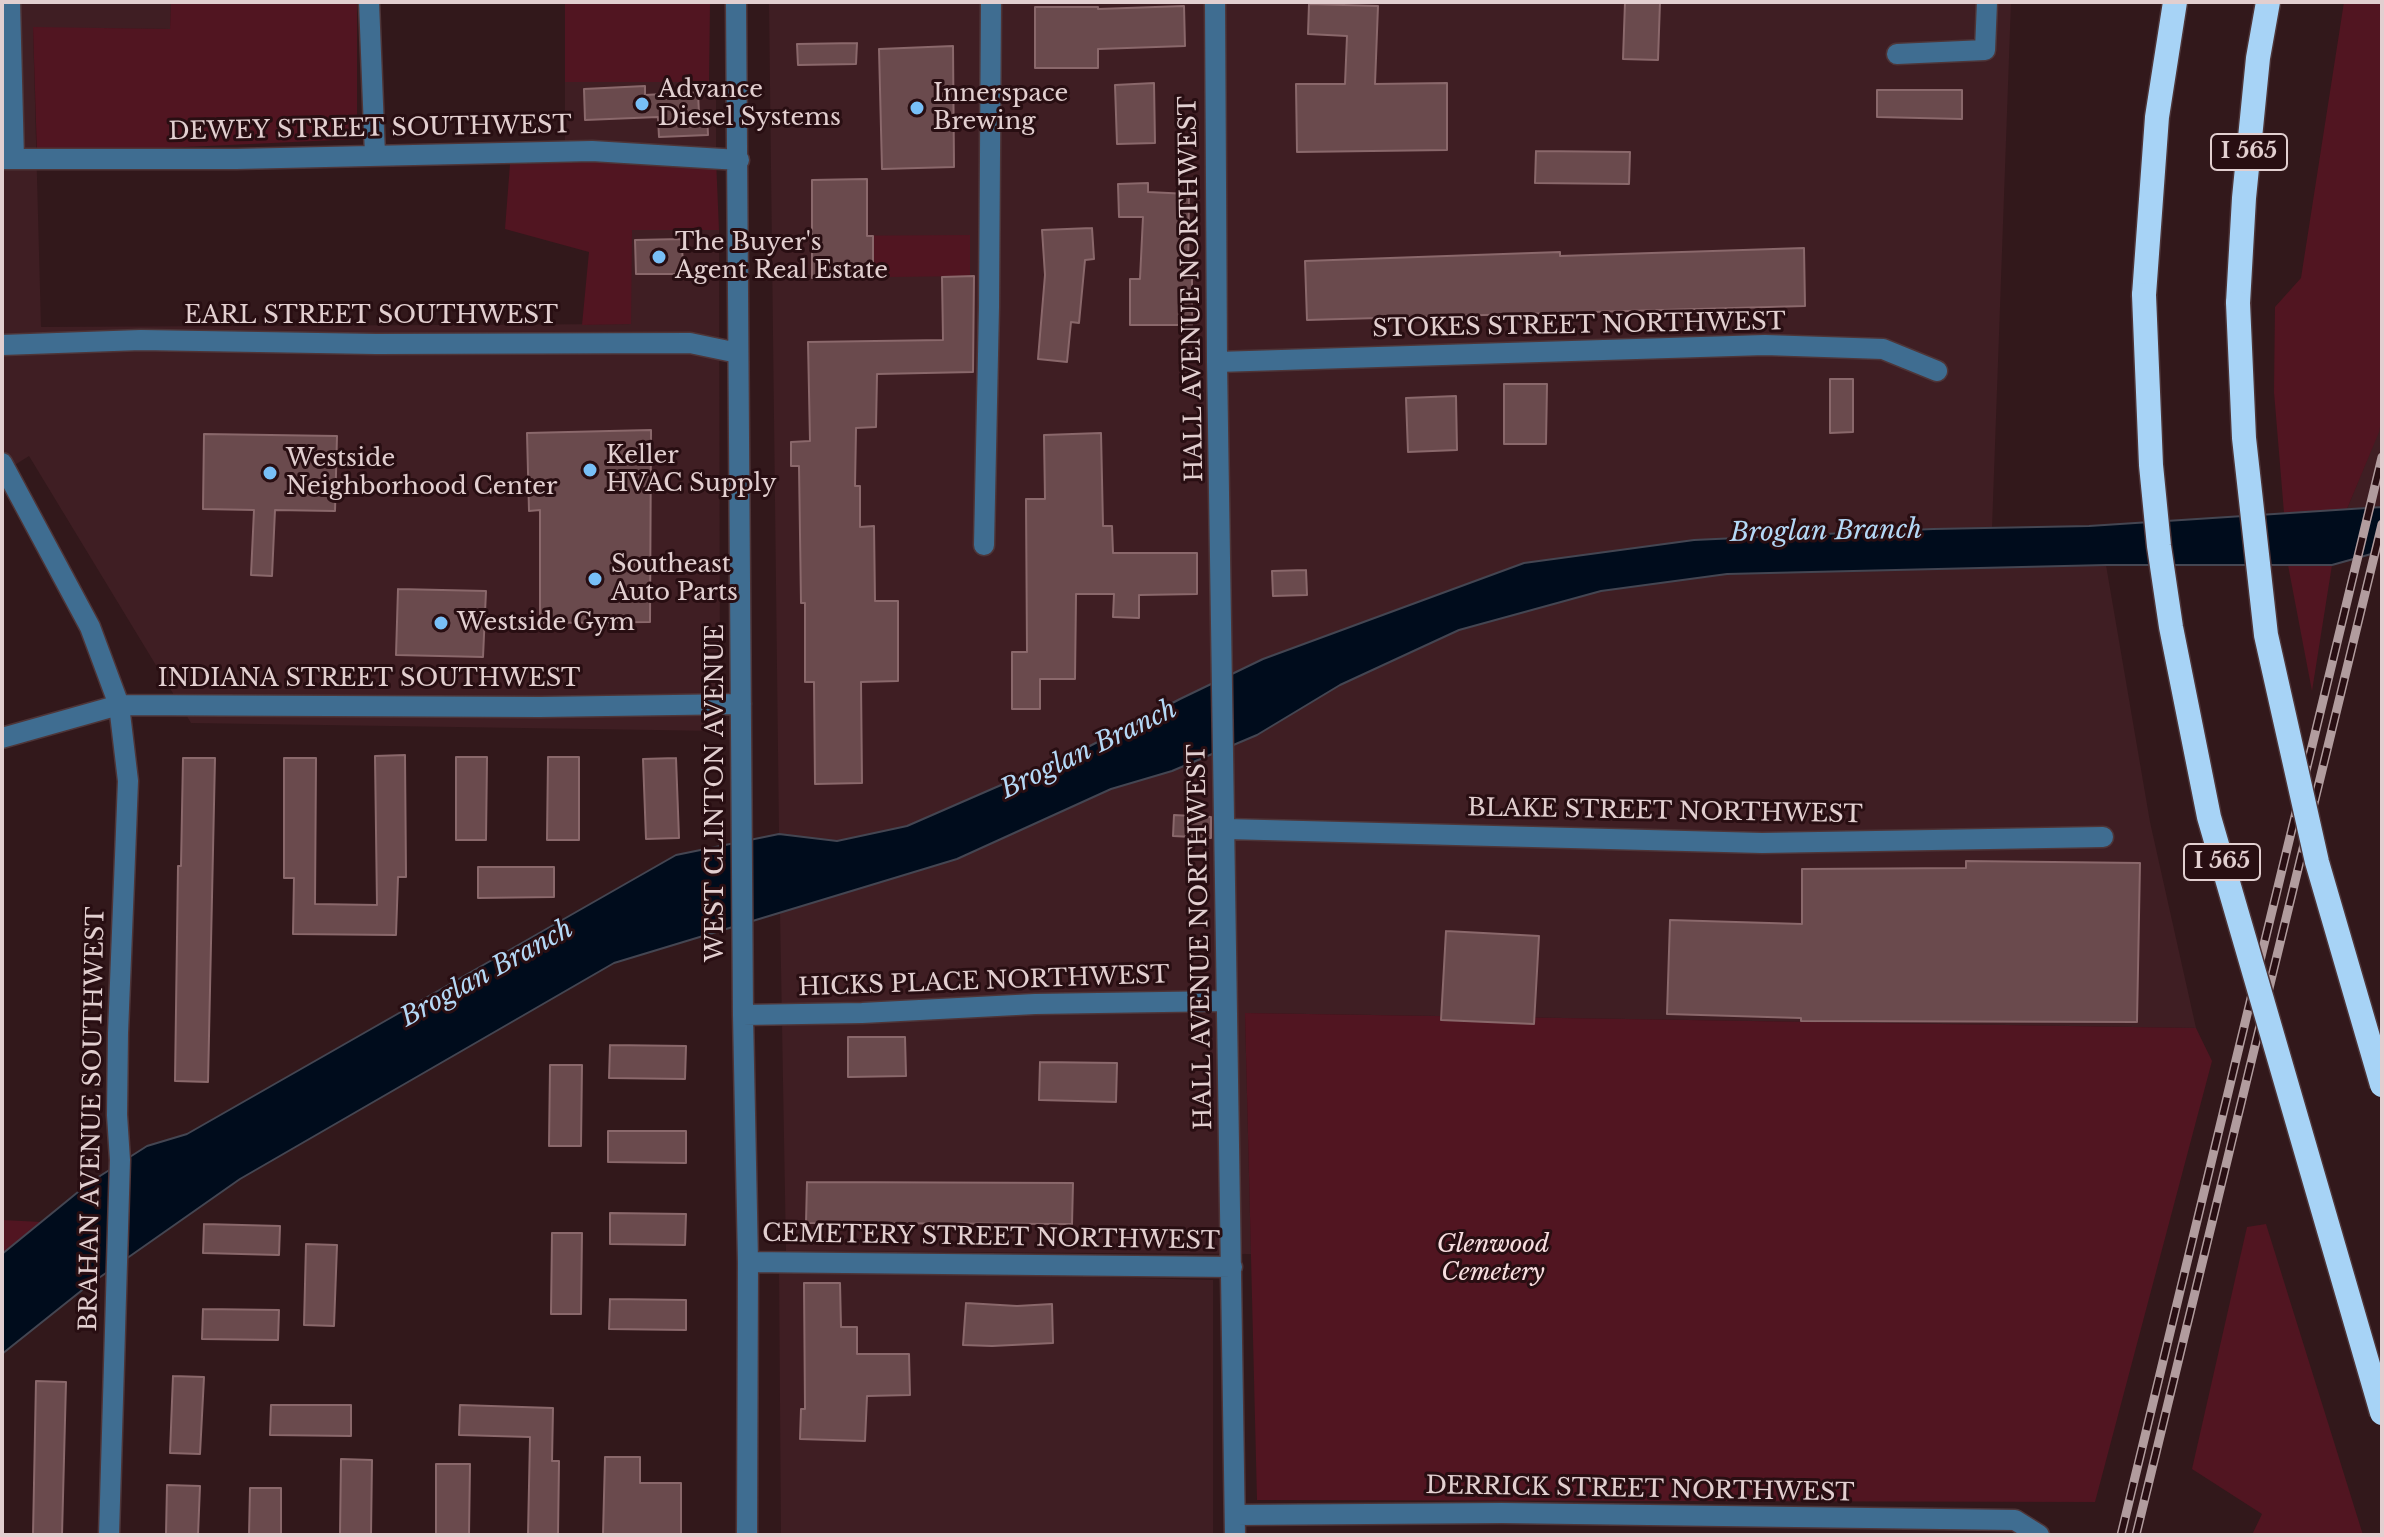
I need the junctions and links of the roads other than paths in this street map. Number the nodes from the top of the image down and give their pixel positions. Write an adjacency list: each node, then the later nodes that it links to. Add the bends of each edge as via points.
1 (10, 2): 11 (street)
2 (369, 2): 10 (street)
3 (736, 2): 12 (street, WEST CLINTON AVENUE)
4 (991, 2): 18 (street)
5 (1215, 2): 15 (street, HALL AVENUE NORTHWEST)
6 (1987, 2): 9 (street, via 1985,50)
7 (2175, 2): 29 (highway, I 565, bridge, via 2157,117 2144,295 2159,546 2209,817)
8 (2268, 2): 26 (highway, I 565, bridge, via 2244,198 2238,303 2244,438 2266,635 2317,862)
9 (1897, 54)
10 (375, 155): 11 (street, DEWEY STREET SOUTHWEST); 12 (street, DEWEY STREET SOUTHWEST, via 592,151)
11 (8, 159)
12 (739, 160): 14 (street, WEST CLINTON AVENUE)
13 (2, 345): 14 (street, EARL STREET SOUTHWEST, via 141,340 690,343)
14 (738, 353): 19 (street, WEST CLINTON AVENUE)
15 (1217, 362): 16 (street, STOKES STREET NORTHWEST, via 1765,345 1883,349); 22 (street, HALL AVENUE NORTHWEST)
16 (1937, 371)
17 (2, 463): 20 (street, BRAHAN AVENUE SOUTHWEST, via 90,627)
18 (984, 545)
19 (741, 704): 20 (street, INDIANA STREET SOUTHWEST); 25 (street, WEST CLINTON AVENUE)
20 (119, 705): 21 (street, INDIANA STREET SOUTHWEST); 31 (street, BRAHAN AVENUE SOUTHWEST, via 128,781)
21 (2, 738)
22 (1226, 829): 23 (street, BLAKE STREET NORTHWEST, via 1762,843); 24 (street, HALL AVENUE NORTHWEST)
23 (2103, 837)
24 (1226, 1001): 25 (street, HICKS PLACE NORTHWEST); 28 (street, HALL AVENUE NORTHWEST)
25 (743, 1015): 27 (street, WEST CLINTON AVENUE)
26 (2382, 1085)
27 (748, 1262): 28 (street, CEMETERY STREET NORTHWEST); 32 (street, WEST CLINTON AVENUE)
28 (1232, 1267): 30 (street, HALL AVENUE NORTHWEST)
29 (2382, 1413)
30 (1235, 1525): 33 (street, DERRICK STREET NORTHWEST, via 1502,1513 2015,1520)
31 (109, 1535)
32 (747, 1535)
33 (2039, 1535)

